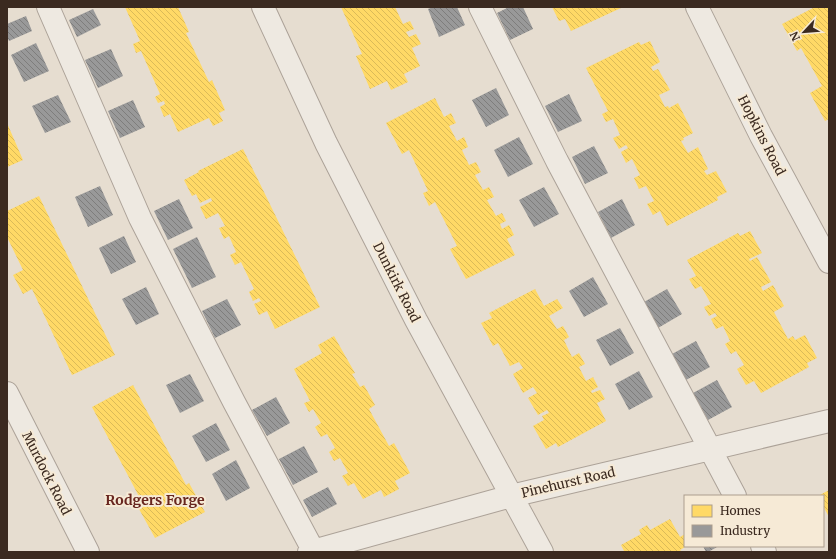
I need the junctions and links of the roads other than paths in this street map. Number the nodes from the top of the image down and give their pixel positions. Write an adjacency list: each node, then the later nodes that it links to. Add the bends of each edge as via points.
1 (48, 7): 12 (street, via 140,218)
2 (263, 7): 10 (street, Dunkirk Road, via 326,143 420,327)
3 (480, 7): 8 (street, via 557,161)
4 (697, 7): 5 (street, Hopkins Road, via 761,136)
5 (829, 262)
6 (7, 393): 11 (street, Murdock Road)
7 (829, 421): 8 (street, Pinehurst Road)
8 (709, 449): 9 (street); 10 (street, Pinehurst Road)
9 (734, 495)
10 (511, 496): 12 (street, Pinehurst Road); 13 (street, Dunkirk Road)
11 (88, 552)
12 (312, 552)
13 (542, 552)

